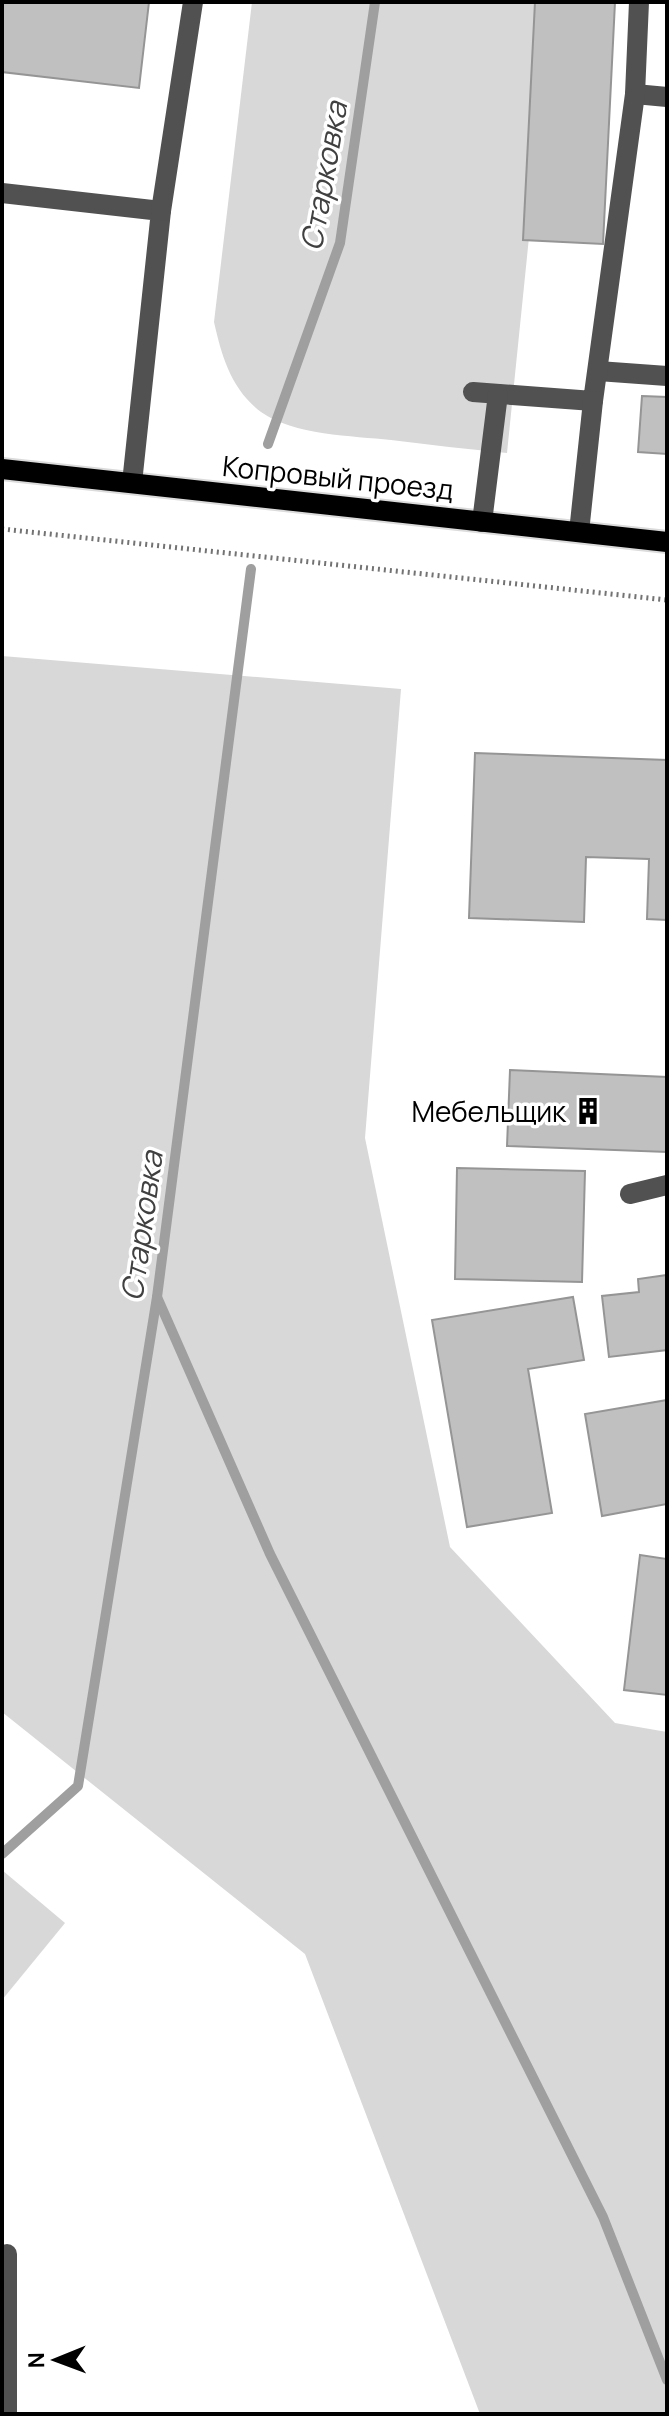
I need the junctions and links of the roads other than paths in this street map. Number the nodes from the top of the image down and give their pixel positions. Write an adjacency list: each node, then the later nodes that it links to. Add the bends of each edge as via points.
1 (193, 2): 6 (lane)
2 (639, 2): 3 (lane)
3 (635, 94): 4 (lane); 7 (lane)
4 (667, 97)
5 (2, 193): 6 (lane)
6 (161, 211): 13 (lane)
7 (598, 371): 8 (lane); 11 (lane)
8 (667, 376)
9 (473, 392): 10 (lane)
10 (498, 394): 11 (lane); 14 (lane)
11 (593, 401): 15 (lane)
12 (2, 469): 13 (main road, Копровый проезд)
13 (132, 483): 14 (main road, Копровый проезд)
14 (482, 522): 15 (main road, Копровый проезд)
15 (579, 532): 16 (main road, Копровый проезд)
16 (667, 542)
17 (667, 1185): 18 (lane)
18 (630, 1194)
19 (7, 2254): 20 (lane)
20 (7, 2414)

